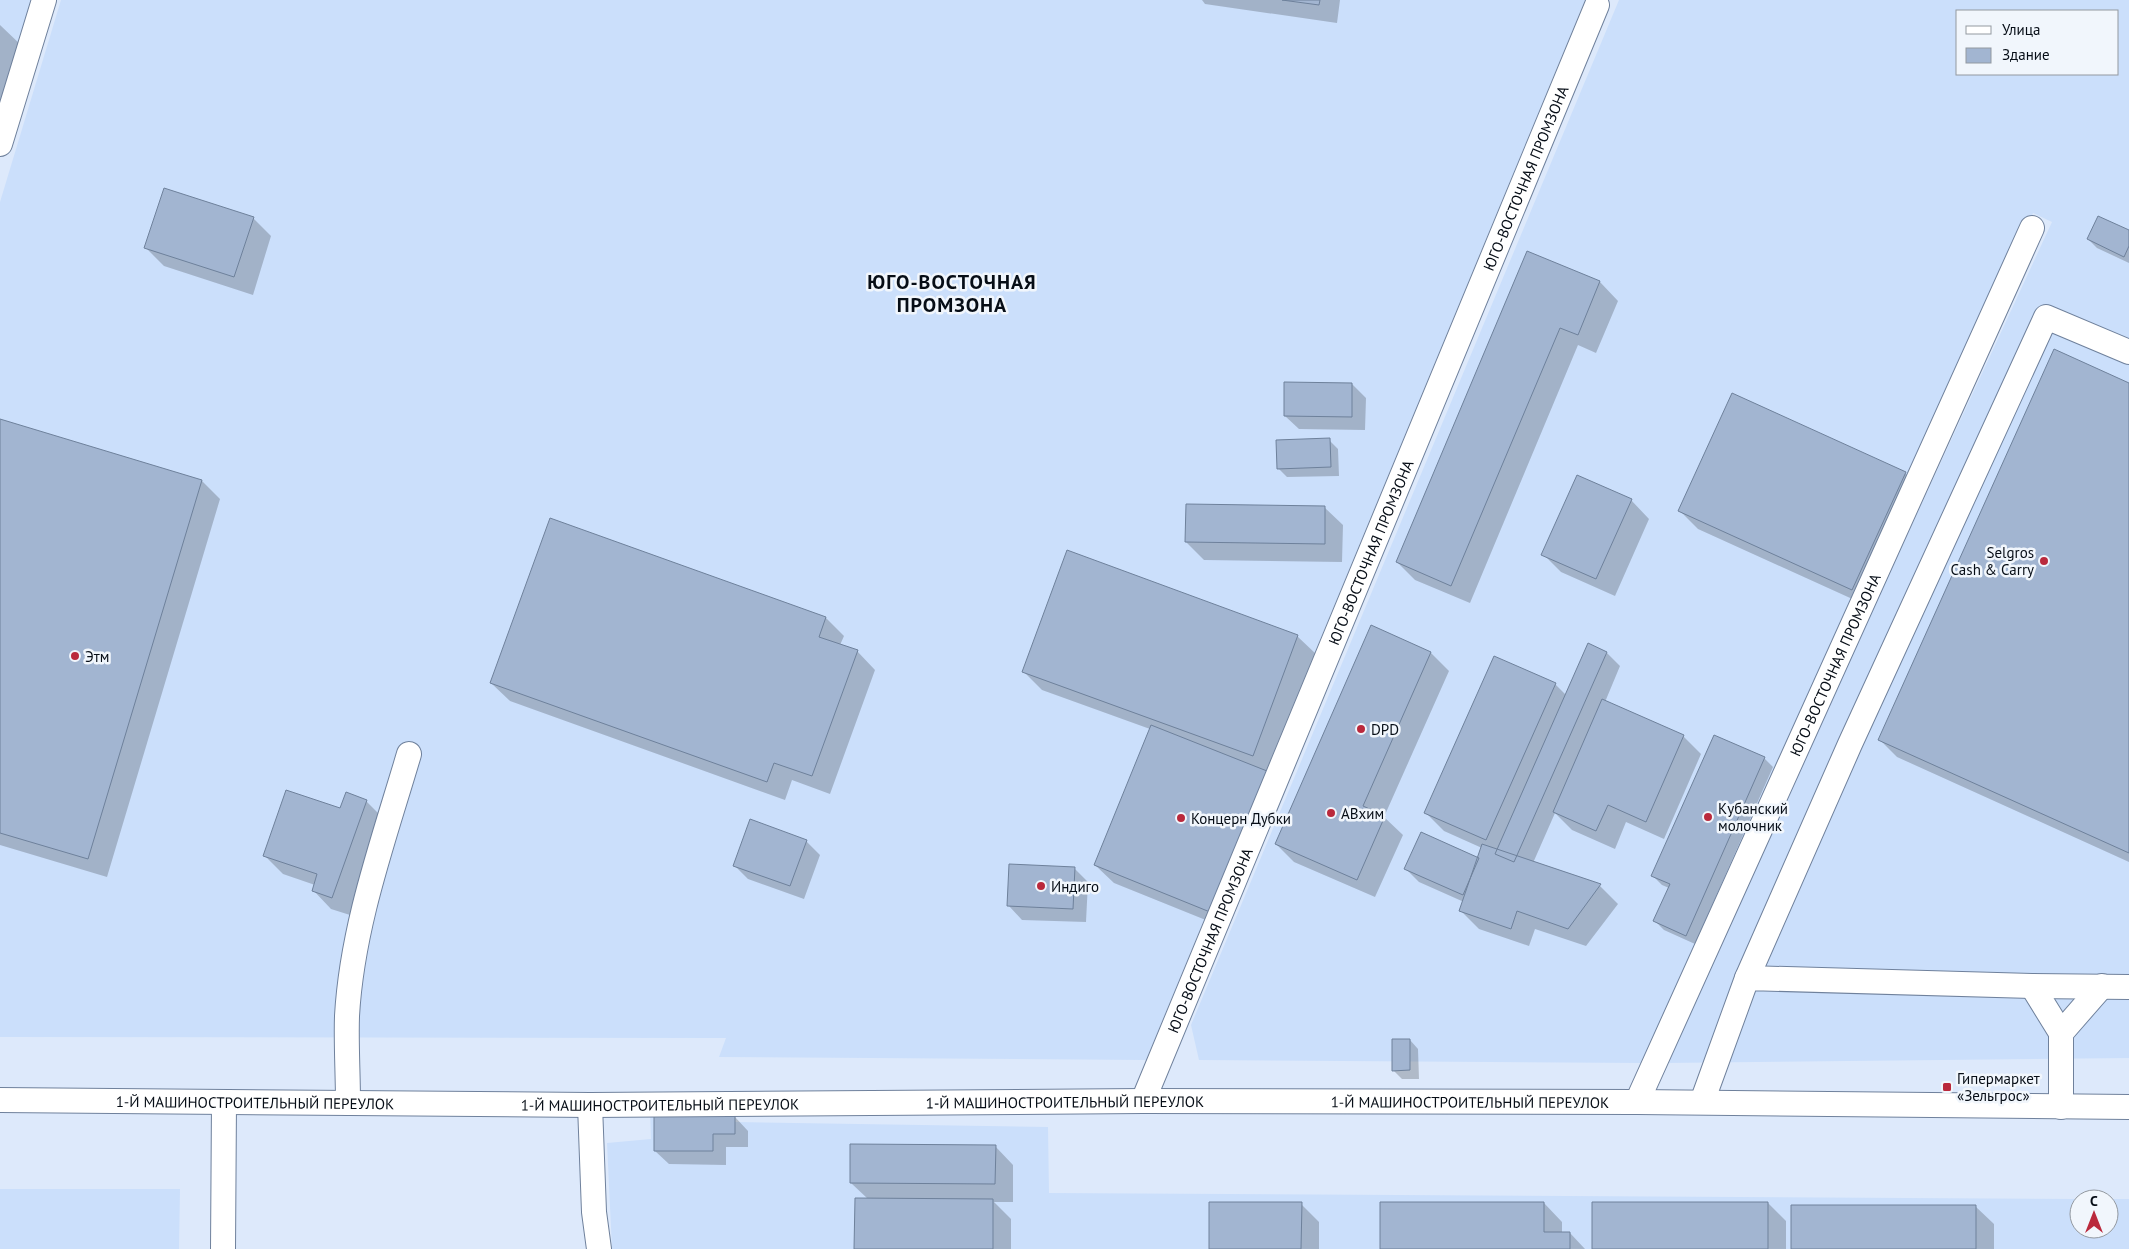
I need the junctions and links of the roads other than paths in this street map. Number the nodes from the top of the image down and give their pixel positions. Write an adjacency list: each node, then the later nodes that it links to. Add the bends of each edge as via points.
1 (44, 0): 3 (street)
2 (1597, 5): 13 (street, ЮГО-ВОСТОЧНАЯ ПРОМЗОНА)
3 (0, 144)
4 (2032, 228): 15 (street, ЮГО-ВОСТОЧНАЯ ПРОМЗОНА)
5 (2129, 352): 7 (street, via 2046,317 1854,734)
6 (409, 754): 17 (street, via 370,887 354,962 347,1016)
7 (1747, 978): 8 (street); 16 (street)
8 (2032, 986): 9 (street); 11 (street)
9 (2102, 986): 10 (street); 11 (street)
10 (2129, 987)
11 (2061, 1033): 19 (street)
12 (0, 1100): 14 (street, 1-Й МАШИНОСТРОИТЕЛЬНЫЙ ПЕРЕУЛОК)
13 (1143, 1101): 15 (street, 1-Й МАШИНОСТРОИТЕЛЬНЫЙ ПЕРЕУЛОК); 18 (street, 1-Й МАШИНОСТРОИТЕЛЬНЫЙ ПЕРЕУЛОК)
14 (224, 1102): 17 (street, 1-Й МАШИНОСТРОИТЕЛЬНЫЙ ПЕРЕУЛОК); 21 (street)
15 (1637, 1102): 16 (street, 1-Й МАШИНОСТРОИТЕЛЬНЫЙ ПЕРЕУЛОК)
16 (1702, 1102): 19 (street, 1-Й МАШИНОСТРОИТЕЛЬНЫЙ ПЕРЕУЛОК)
17 (348, 1103): 18 (street, 1-Й МАШИНОСТРОИТЕЛЬНЫЙ ПЕРЕУЛОК)
18 (590, 1106): 22 (street, via 594,1212)
19 (2061, 1107): 20 (street, 1-Й МАШИНОСТРОИТЕЛЬНЫЙ ПЕРЕУЛОК)
20 (2129, 1107)
21 (223, 1249)
22 (599, 1249)

